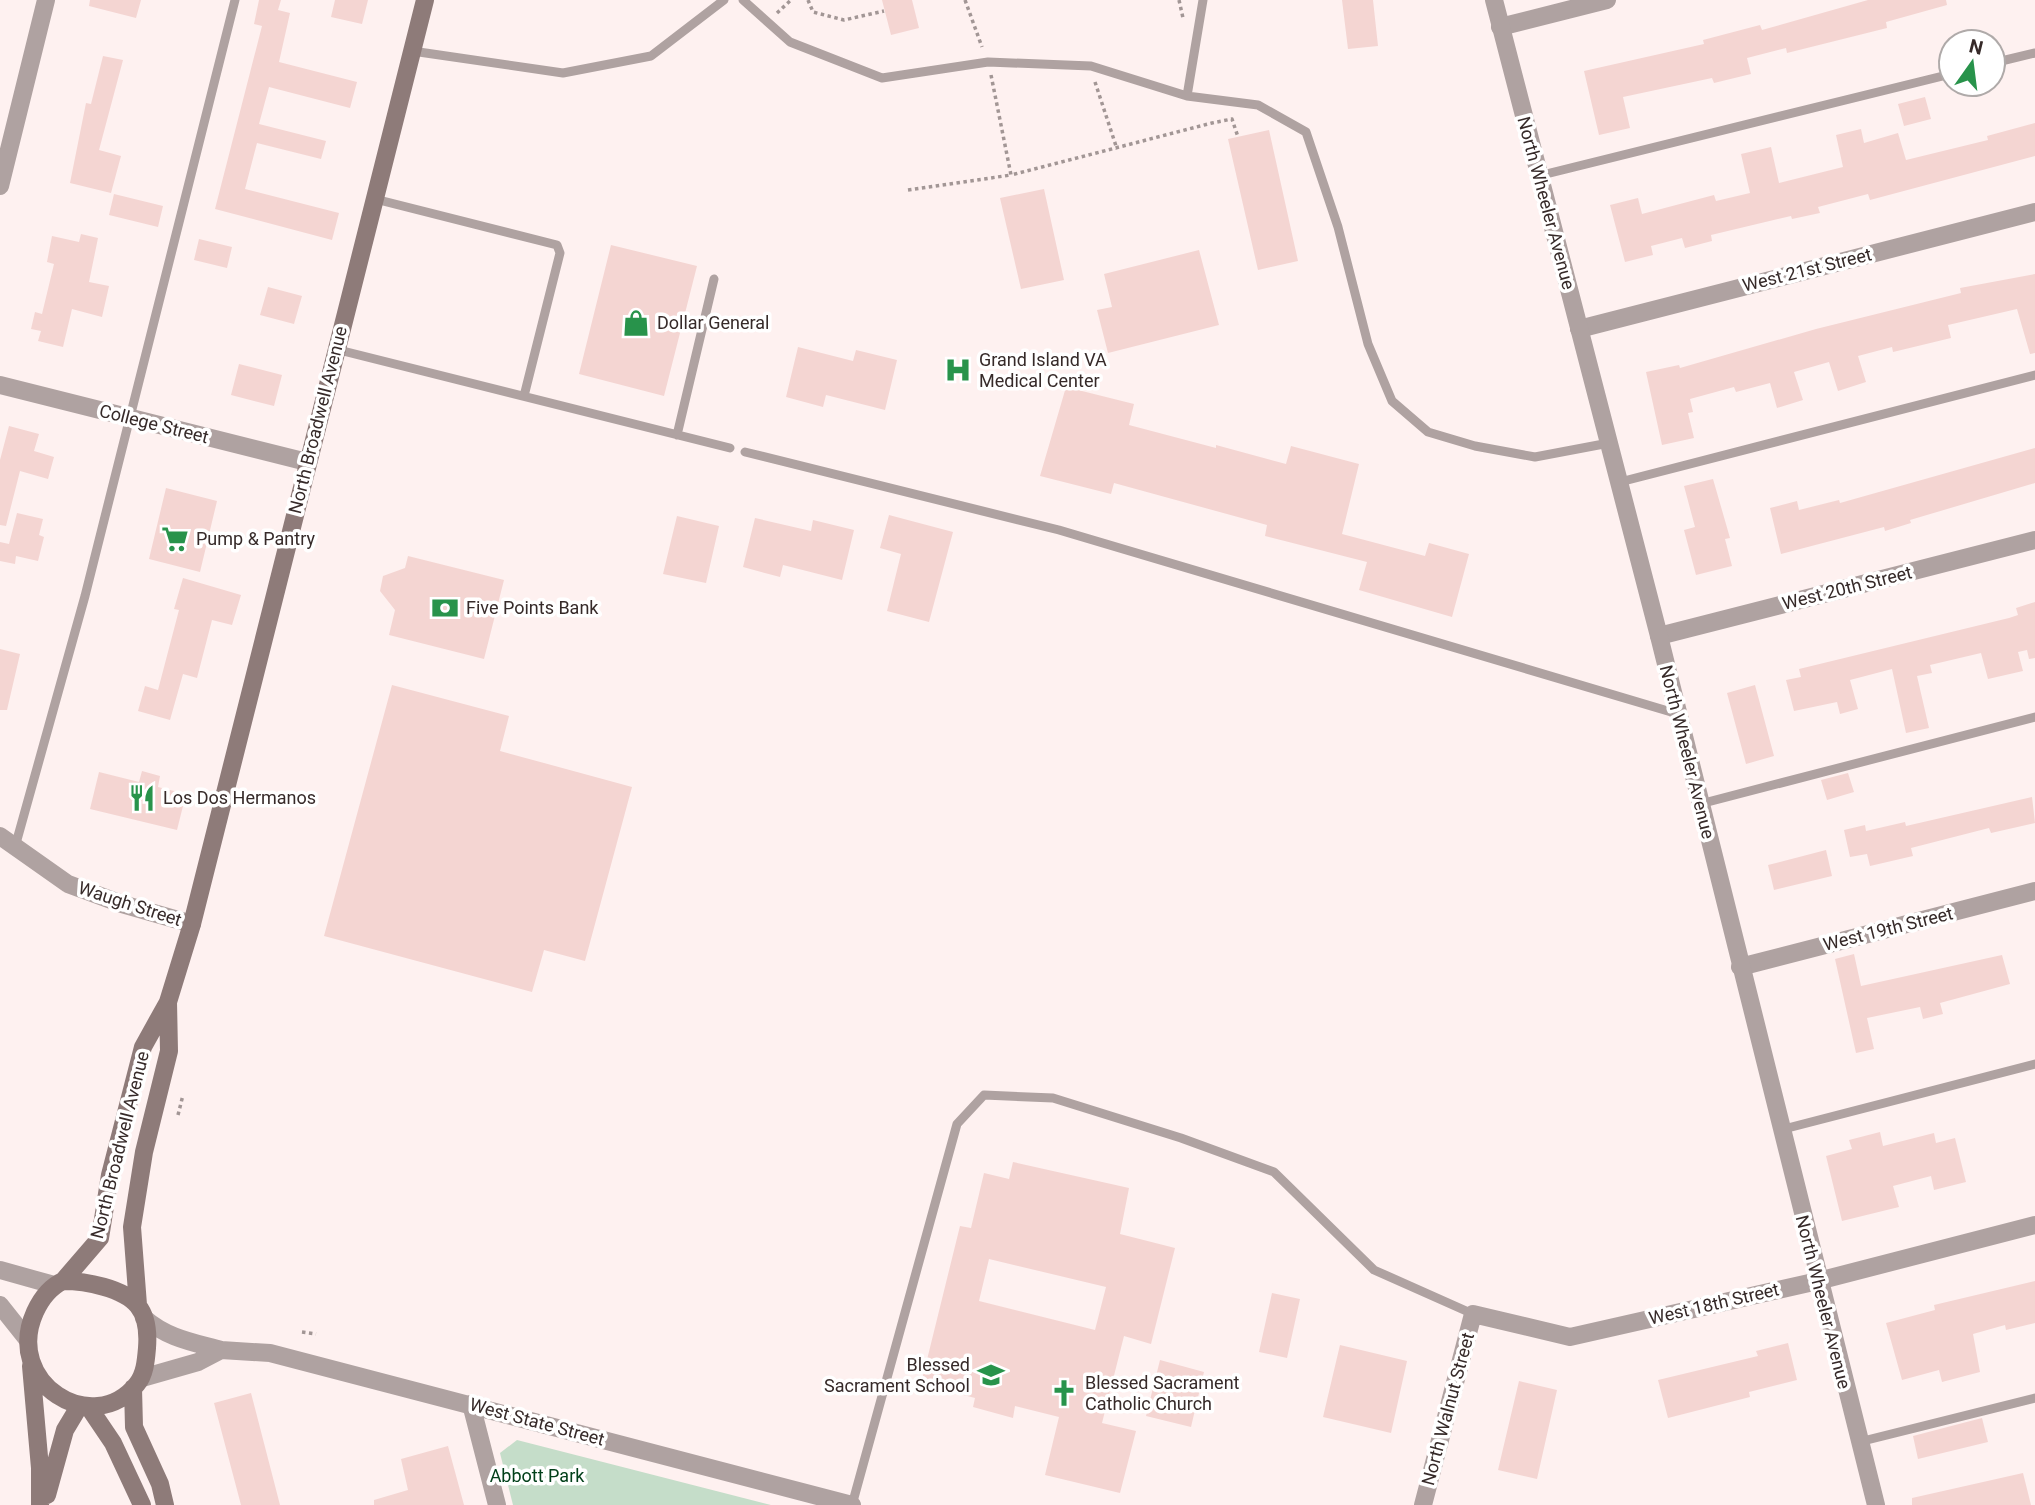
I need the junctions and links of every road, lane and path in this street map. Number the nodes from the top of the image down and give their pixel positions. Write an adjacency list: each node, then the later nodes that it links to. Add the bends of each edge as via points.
1 (46, 0): 24 (street)
2 (235, 0): 34 (lane)
3 (425, 0): 13 (main road, North Broadwell Avenue)
4 (724, 0): 13 (lane, via 651,56 563,72)
5 (743, 0): 16 (lane, via 790,42 882,78)
6 (808, 0): 11 (path, via 813,12 844,20)
7 (965, 0): 16 (path)
8 (1203, 0): 19 (lane)
9 (1494, 0): 12 (street, North Wheeler Avenue)
10 (1607, 0): 12 (street)
11 (884, 11)
12 (1500, 27): 23 (street, North Wheeler Avenue)
13 (412, 51): 26 (main road, North Broadwell Avenue)
14 (2035, 53): 15 (lane)
15 (2007, 60)
16 (988, 62): 17 (lane); 22 (path)
17 (1091, 66): 19 (lane); 21 (path)
18 (1937, 77): 23 (lane)
19 (1187, 96): 36 (lane, via 1258,105 1307,132 1338,227 1368,344 1392,401 1428,432 1535,457)
20 (1238, 137): 21 (path, via 1232,119)
21 (1117, 149): 22 (path)
22 (1011, 176): 25 (path)
23 (1538, 176): 29 (street, North Wheeler Avenue)
24 (0, 186)
25 (908, 190)
26 (374, 199): 30 (main road, North Broadwell Avenue); 33 (lane, via 557,245 560,253)
27 (2035, 212): 29 (street, West 21st Street)
28 (714, 279): 35 (lane)
29 (1579, 329): 36 (street, North Wheeler Avenue)
30 (335, 349): 33 (lane); 39 (main road, North Broadwell Avenue)
31 (2035, 375): 40 (lane)
32 (0, 385): 34 (street, College Street)
33 (524, 396): 35 (lane)
34 (129, 418): 39 (street, College Street); 46 (lane, via 85,596)
35 (677, 435): 37 (lane)
36 (1609, 443): 40 (street, North Wheeler Avenue)
37 (730, 448)
38 (746, 452): 43 (lane, via 1059,530)
39 (307, 462): 48 (main road, North Broadwell Avenue)
40 (1619, 482): 42 (street, North Wheeler Avenue)
41 (2035, 540): 42 (street, West 20th Street)
42 (1659, 636): 43 (street, North Wheeler Avenue)
43 (1678, 714): 45 (street, North Wheeler Avenue)
44 (2035, 717): 45 (lane)
45 (1700, 804): 49 (street, North Wheeler Avenue)
46 (7, 842): 48 (street, Waugh Street, via 47,872 89,894)
47 (2035, 891): 49 (street, West 19th Street)
48 (192, 924): 50 (main road, North Broadwell Avenue)
49 (1741, 967): 54 (street, North Wheeler Avenue)
50 (168, 1002): 58 (main road, North Broadwell Avenue, via 143,1047 110,1175 100,1238); 60 (main road, North Broadwell Avenue, via 169,1051 132,1227)
51 (2035, 1063): 54 (lane)
52 (183, 1095): 53 (path)
53 (178, 1115)
54 (1780, 1130): 57 (street, North Wheeler Avenue)
55 (2035, 1225): 57 (street, West 18th Street)
56 (0, 1270): 58 (street)
57 (1818, 1281): 61 (street, West 18th Street, via 1570,1337); 71 (street, North Wheeler Avenue)
58 (59, 1283): 60 (main road, via 101,1287); 64 (main road, via 39,1304)
59 (0, 1305): 64 (street)
60 (141, 1311): 65 (street, West State Street, via 160,1332); 67 (main road, via 147,1338)
61 (1474, 1314): 76 (lane, via 1374,1270 1274,1172 1053,1098 984,1095 957,1124); 77 (street, North Walnut Street)
62 (302, 1332): 63 (path)
63 (316, 1334)
64 (27, 1339): 66 (main road)
65 (222, 1350): 67 (street, West State Street); 69 (street, West State Street, via 270,1353)
66 (31, 1366): 70 (main road, via 50,1390); 72 (main road)
67 (138, 1383): 70 (main road, via 115,1399); 74 (main road, via 134,1427)
68 (2035, 1398): 71 (lane)
69 (471, 1404): 75 (street); 76 (street, West State Street)
70 (84, 1405): 72 (main road, via 65,1430); 73 (main road, via 113,1443)
71 (1858, 1443): 78 (street, North Wheeler Avenue)
72 (42, 1505)
73 (142, 1505)
74 (165, 1505)
75 (497, 1505)
76 (852, 1505)
77 (1423, 1505)
78 (1875, 1505)

